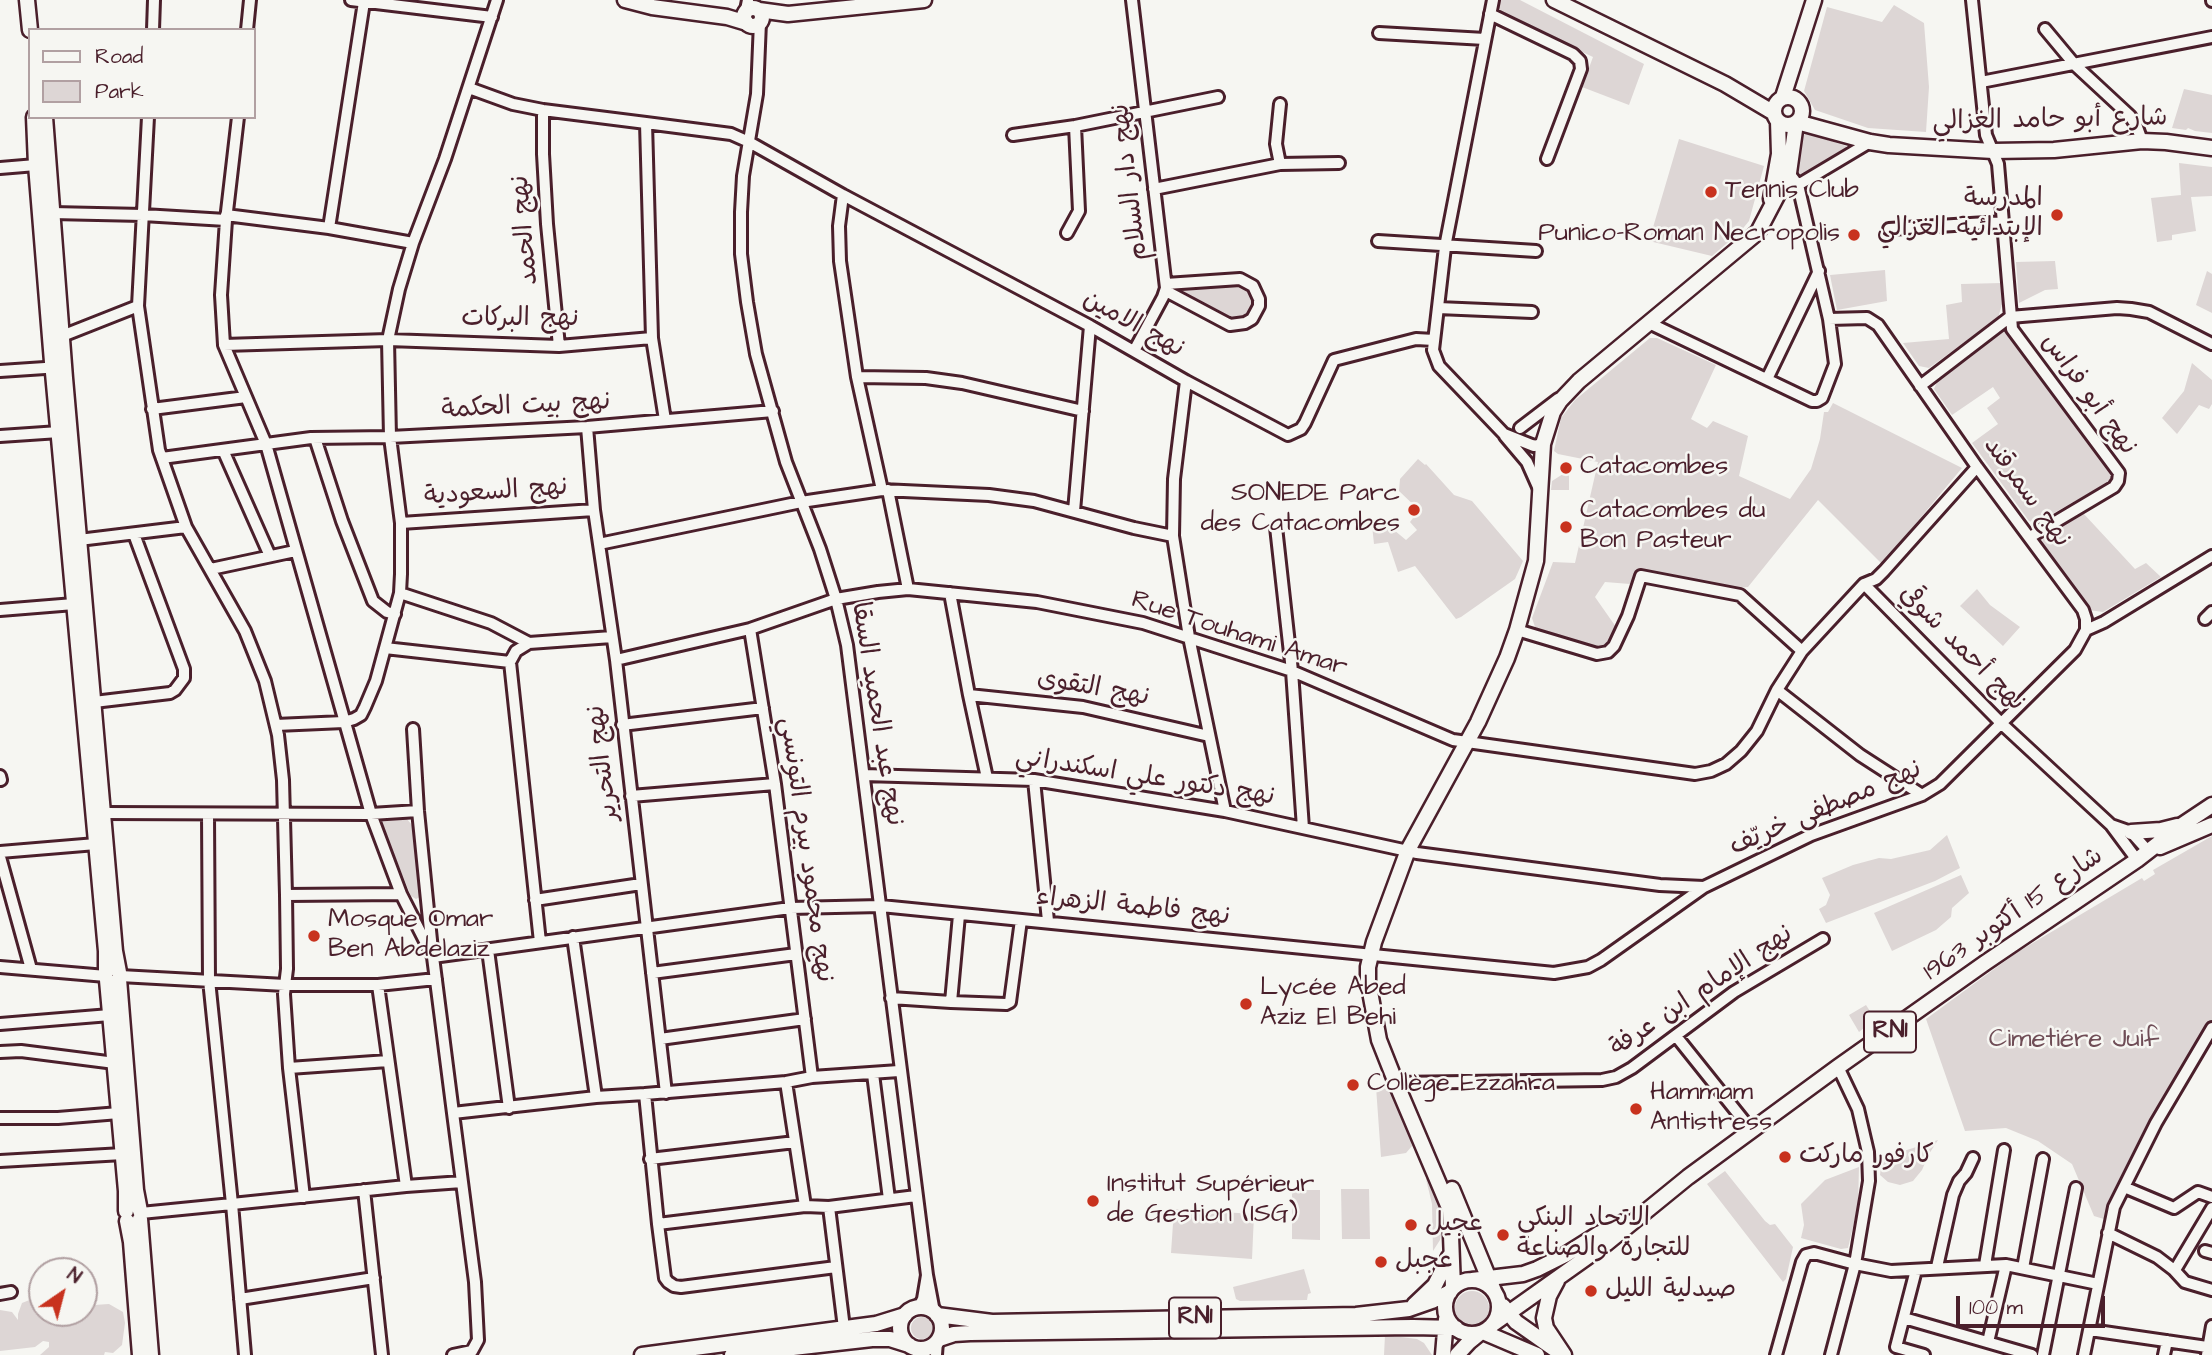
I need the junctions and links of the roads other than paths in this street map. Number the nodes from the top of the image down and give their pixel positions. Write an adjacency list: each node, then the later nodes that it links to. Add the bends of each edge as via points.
1 (27, 0): 20 (main road)
2 (37, 0): 21 (main road)
3 (154, 0): 22 (street)
4 (250, 0): 23 (street)
5 (351, 0): 14 (street)
6 (497, 0): 19 (street)
7 (625, 0): 17 (main road, via 719,16)
8 (924, 0): 15 (main road)
9 (1132, 0): 36 (street, نهج دار السلام)
10 (1493, 0): 18 (street)
11 (1554, 0): 34 (main road)
12 (1814, 0): 28 (main road)
13 (1972, 0): 30 (street)
14 (364, 2): 19 (street); 63 (street)
15 (897, 2): 16 (main road)
16 (844, 4): 17 (main road, via 797,13)
17 (752, 12): 46 (street, نهج عبد الحميد السقا, via 758,46 757,94)
18 (1490, 14): 27 (street); 50 (street, via 1580,61 1581,69)
19 (492, 17): 31 (street)
20 (30, 28)
21 (39, 28)
22 (153, 28)
23 (247, 28)
24 (2045, 29): 29 (street)
25 (1379, 33): 27 (street)
26 (2212, 37): 29 (street)
27 (1485, 39): 68 (street)
28 (1798, 55): 34 (main road); 37 (main road)
29 (2075, 65): 30 (street); 45 (street, via 2130,116)
30 (1981, 82): 49 (street, via 1986,135)
31 (469, 88): 35 (street, نهج الامين); 67 (street)
32 (1218, 97): 36 (street)
33 (1280, 104): 52 (street, via 1276,144)
34 (1778, 108): 37 (main road, via 1786,125); 37 (main road, via 1791,97); 55 (main road)
35 (543, 110): 42 (street, نهج الامين); 85 (street, نهج الحمد, via 542,154)
36 (1145, 111): 43 (street); 57 (street, نهج دار السلام)
37 (1799, 115): 47 (main road, شارع أبو حامد الغزالي); 55 (main road)
38 (34, 119): 53 (main road)
39 (45, 119): 59 (main road)
40 (148, 119): 60 (street)
41 (238, 119): 61 (street)
42 (646, 123): 46 (street, نهج الامين, via 731,134); 80 (street)
43 (1075, 126): 44 (street); 65 (street, via 1079,211)
44 (1013, 135)
45 (2142, 141): 48 (main road, شارع أبو حامد الغزالي); 49 (main road, شارع أبو حامد الغزالي, via 2054,150)
46 (749, 142): 58 (street, نهج الامين); 96 (street, نهج عبد الحميد السقا, via 742,188 741,254 756,354)
47 (1870, 142): 49 (main road, شارع أبو حامد الغزالي); 56 (street)
48 (2212, 148)
49 (1993, 150): 62 (street)
50 (1547, 159)
51 (1339, 163): 52 (street)
52 (1280, 164): 57 (street)
53 (36, 165): 54 (street); 79 (main road)
54 (0, 167)
55 (1783, 172): 56 (street); 77 (main road, via 1769,214 1754,236)
56 (1798, 185): 70 (street)
57 (1154, 189): 71 (street, نهج دار السلام)
58 (843, 195): 78 (street, نهج الامين); 89 (street, via 840,261)
59 (52, 213): 60 (street); 79 (main road)
60 (143, 215): 61 (street); 72 (street)
61 (226, 217): 63 (street); 84 (street, via 221,295)
62 (2003, 222): 64 (street); 75 (street)
63 (329, 228): 67 (street)
64 (1889, 229)
65 (1067, 233)
66 (1378, 241): 68 (street)
67 (414, 243): 81 (street)
68 (1445, 247): 69 (street); 73 (street)
69 (1536, 251)
70 (1819, 271): 76 (street); 90 (street)
71 (1166, 287): 71 (street, via 1240,279 1253,286 1259,306 1252,319 1230,325); 86 (street, نهج دار السلام)
72 (138, 306): 79 (street); 95 (street)
73 (1438, 308): 74 (street); 82 (street)
74 (1532, 312)
75 (2010, 317): 83 (street, via 2131,309); 92 (street); 121 (street, نهج أبو فراس, via 2012,329 2119,473 2114,487)
76 (1829, 319): 90 (street, via 1835,364 1822,398 1812,401); 92 (street, نهج سمرقند, via 1873,320)
77 (1649, 323): 90 (street); 93 (main road)
78 (1090, 326): 86 (street, نهج الامين); 97 (street)
79 (57, 338): 87 (main road)
80 (652, 338): 85 (street, نهج البركات); 98 (street)
81 (388, 340): 84 (street, نهج البركات); 85 (street, نهج البركات); 105 (street)
82 (1434, 340): 91 (street, via 1416,339 1334,360 1305,424 1288,435); 101 (street, via 1438,366)
83 (2212, 344)
84 (224, 345): 94 (street)
85 (559, 346)
86 (1134, 351): 91 (street, نهج الامين)
87 (59, 367): 88 (street); 102 (main road); 122 (main road)
88 (0, 371)
89 (857, 377): 97 (street, via 962,383); 112 (street)
90 (1767, 379)
91 (1186, 381): 120 (street, نهج الامين, via 1174,479)
92 (1920, 386): 110 (street, نهج سمرقند)
93 (1569, 391): 100 (street); 106 (main road, via 1553,412)
94 (246, 397): 95 (street); 107 (street)
95 (152, 409): 109 (street)
96 (773, 411): 98 (street, نهج بيت الحكمة); 113 (street, نهج عبد الحميد السقا)
97 (1083, 411): 115 (street)
98 (665, 420): 99 (street, نهج بيت الحكمة)
99 (587, 427): 105 (street, نهج بيت الحكمة); 114 (street, نهج التحرير)
100 (1520, 428): 101 (street); 106 (street, via 1534,428)
101 (1502, 431): 106 (street, via 1534,446); 111 (street, via 1527,462)
102 (59, 432): 103 (street); 133 (main road)
103 (0, 436)
104 (315, 438): 105 (street, نهج بيت الحكمة); 107 (street, نهج بيت الحكمة); 135 (street, via 373,601)
105 (390, 438): 116 (street)
106 (1544, 442): 111 (main road)
107 (267, 444): 108 (street, نهج بيت الحكمة); 124 (street)
108 (223, 450): 109 (street, نهج بيت الحكمة); 125 (street)
109 (162, 458): 117 (street)
110 (1977, 467): 121 (street, نهج سمرقند); 128 (street, نهج أحمد شوقي, via 1884,571)
111 (1539, 489): 137 (main road, via 1536,561)
112 (885, 490): 113 (street); 115 (street, via 989,495); 129 (street)
113 (801, 502): 123 (street); 132 (street, نهج عبد الحميد السقا)
114 (594, 510): 116 (street, نهج السعودية); 123 (street, نهج التحرير)
115 (1074, 511): 120 (street)
116 (401, 523): 130 (street)
117 (186, 527): 119 (street); 127 (street)
118 (1276, 527): 146 (street)
119 (134, 534): 122 (street); 149 (street, via 184,678 170,693)
120 (1173, 536): 140 (street, نهج الامين)
121 (2030, 537): 138 (street, نهج سمرقند, via 2083,610)
122 (79, 540): 149 (main road)
123 (599, 544): 139 (street, نهج التحرير)
124 (295, 551): 125 (street); 151 (street)
125 (270, 556): 127 (street)
126 (2212, 556): 138 (street, نهج مصطفى خريّف)
127 (211, 569): 153 (street, via 245,631)
128 (1864, 584): 143 (street, Rue Touhami Amar); 152 (street, نهج أحمد شوقي)
129 (908, 589): 131 (street, Rue Touhami Amar); 132 (street, Rue Touhami Amar)
130 (400, 593): 135 (street); 141 (street, via 491,623)
131 (950, 593): 140 (street, Rue Touhami Amar, via 1037,602); 148 (street)
132 (836, 599): 136 (street, Rue Touhami Amar); 158 (street, نهج عبد الحميد السقا, via 847,645)
133 (74, 604): 134 (street); 176 (main road)
134 (0, 610)
135 (395, 614): 142 (street)
136 (750, 629): 144 (street, Rue Touhami Amar); 150 (street, نهج محمود بيرم التونسي)
137 (1517, 630): 143 (street, via 1597,654 1608,652 1628,616 1641,576 1740,595); 157 (main road)
138 (2086, 630): 152 (street, نهج مصطفى خريّف, via 2075,650)
139 (612, 637): 141 (street); 144 (street, نهج التحرير)
140 (1189, 637): 146 (street, Rue Touhami Amar); 156 (street, نهج الامين)
141 (529, 643): 145 (street, via 516,651)
142 (385, 648): 145 (street); 151 (street, via 361,715)
143 (1802, 651): 147 (street, Rue Touhami Amar)
144 (616, 660): 154 (street, نهج التحرير)
145 (510, 662): 184 (street)
146 (1292, 671): 157 (street, Rue Touhami Amar, via 1452,740); 174 (street)
147 (1777, 690): 157 (street, Rue Touhami Amar, via 1757,731 1741,751 1726,764 1695,774); 162 (street)
148 (969, 695): 156 (street, نهج التقوى, via 1083,707); 159 (street)
149 (94, 702): 167 (main road)
150 (763, 708): 154 (street); 161 (street, نهج محمود بيرم التونسي)
151 (344, 722): 153 (street); 170 (street)
152 (2002, 724): 162 (street, نهج مصطفى خريّف, via 1940,784); 171 (street, نهج أحمد شوقي)
153 (276, 725): 168 (street)
154 (622, 725): 163 (street, نهج التحرير)
155 (413, 729): 165 (street)
156 (1209, 736): 166 (street, نهج الامين)
157 (1469, 742): 177 (main road)
158 (864, 775): 159 (street, نهج دكتور علي اسكندراني); 185 (street, نهج عبد الحميد السقا)
159 (987, 778): 160 (street, نهج دكتور علي اسكندراني)
160 (1034, 780): 166 (street, نهج دكتور علي اسكندراني); 189 (street)
161 (775, 784): 163 (street); 186 (street, نهج محمود بيرم التونسي)
162 (1922, 795): 181 (street, نهج مصطفى خريّف, via 1811,835)
163 (631, 796): 180 (street, نهج التحرير)
164 (2212, 805): 172 (main road, شارع 15 أكتوبر 1963 / RN1)
165 (418, 811): 170 (street); 197 (street)
166 (1225, 811): 174 (street, نهج دكتور علي اسكندراني)
167 (103, 813): 169 (street); 201 (main road, via 115,951)
168 (283, 813): 169 (street); 170 (street); 183 (street)
169 (208, 814): 203 (street)
170 (371, 814): 182 (street)
171 (2111, 825): 175 (street, نهج أحمد شوقي); 179 (street)
172 (2182, 825): 175 (main road); 179 (main road, شارع 15 أكتوبر 1963 / RN1)
173 (2212, 825): 179 (main road, شارع 15 أكتوبر 1963 / RN1)
174 (1303, 828): 177 (street, نهج دكتور علي اسكندراني)
175 (2131, 832): 179 (street, نهج أحمد شوقي)
176 (96, 844): 178 (street); 201 (main road, via 106,958)
177 (1412, 851): 181 (street, نهج مصطفى خريّف); 196 (main road)
178 (0, 854): 199 (street)
179 (2143, 856): 217 (main road, شارع 15 أكتوبر 1963 / RN1)
180 (642, 884): 184 (street); 190 (street, نهج التحرير)
181 (1704, 887): 196 (street, نهج فاطمة الزهراء, via 1601,960 1578,970 1554,973)
182 (401, 894): 183 (street); 197 (street)
183 (286, 895): 204 (street)
184 (535, 900): 193 (street)
185 (881, 906): 186 (street, نهج فاطمة الزهراء); 187 (street, نهج فاطمة الزهراء); 206 (street, نهج عبد الحميد السقا)
186 (790, 908): 190 (street, نهج فاطمة الزهراء); 195 (street, نهج محمود بيرم التونسي)
187 (959, 915): 188 (street, نهج فاطمة الزهراء); 207 (street)
188 (1021, 920): 189 (street, نهج فاطمة الزهراء); 207 (street, via 1010,1002)
189 (1048, 921): 196 (street, نهج فاطمة الزهراء)
190 (646, 927): 191 (street, نهج فاطمة الزهراء); 200 (street, نهج التحرير)
191 (573, 937): 193 (street, نهج فاطمة الزهراء); 226 (street)
192 (1823, 939): 212 (street, نهج الإمام ابن عرفة, via 1734,992)
193 (540, 942): 194 (street, نهج فاطمة الزهراء)
194 (488, 950): 197 (street, نهج فاطمة الزهراء); 227 (street)
195 (796, 954): 200 (street); 209 (street, نهج محمود بيرم التونسي)
196 (1376, 955): 223 (main road, via 1385,1027)
197 (433, 957): 202 (street)
198 (0, 967): 199 (street)
199 (32, 969): 201 (street)
200 (652, 972): 213 (street, نهج التحرير)
201 (113, 976): 203 (street); 208 (main road); 252 (main road)
202 (436, 979): 205 (street); 229 (street)
203 (209, 980): 204 (street); 248 (street)
204 (285, 985): 205 (street); 218 (street)
205 (378, 985): 215 (street)
206 (891, 998): 207 (street); 219 (street, نهج عبد الحميد السقا)
207 (951, 1002)
208 (110, 1015): 210 (street); 216 (main road)
209 (805, 1019): 213 (street); 221 (street, نهج محمود بيرم التونسي)
210 (0, 1024)
211 (2212, 1028): 241 (street)
212 (1676, 1036): 223 (street, نهج الإمام ابن عرفة, via 1632,1068 1602,1080); 231 (street)
213 (660, 1039): 224 (street, نهج التحرير)
214 (0, 1052): 216 (street)
215 (388, 1061): 218 (street); 240 (street)
216 (115, 1063): 228 (main road)
217 (1838, 1067): 231 (main road, شارع 15 أكتوبر 1963 / RN1); 257 (street, via 1858,1109 1868,1152 1869,1181)
218 (289, 1068): 245 (street)
219 (900, 1071): 220 (street); 244 (street, نهج عبد الحميد السقا)
220 (873, 1074): 221 (street); 247 (street)
221 (812, 1077): 222 (street)
222 (786, 1082): 224 (street); 232 (street)
223 (1400, 1083): 256 (main road, via 1447,1199); 270 (main road, via 1457,1200)
224 (666, 1093): 225 (street)
225 (645, 1094): 226 (street); 236 (street)
226 (596, 1097): 227 (street)
227 (509, 1108): 229 (street)
228 (119, 1113): 230 (street); 234 (main road)
229 (453, 1113): 239 (street)
230 (0, 1118)
231 (1752, 1130): 253 (main road, شارع 15 أكتوبر 1963 / RN1)
232 (795, 1142): 236 (street); 249 (street)
233 (2004, 1150): 258 (street)
234 (123, 1154): 238 (street); 252 (main road, via 127,1198)
235 (1973, 1158): 261 (street, via 1953,1195)
236 (650, 1159): 254 (street)
237 (2043, 1159): 262 (street)
238 (0, 1161)
239 (462, 1182): 240 (street); 294 (street, via 478,1340 472,1351)
240 (406, 1186): 243 (street)
241 (2124, 1187): 246 (street, via 2174,1208 2198,1192); 255 (street)
242 (2076, 1188): 267 (street)
243 (364, 1190): 245 (street); 268 (street)
244 (916, 1196): 247 (street); 266 (street, نهج عبد الحميد السقا)
245 (304, 1197): 248 (street)
246 (2212, 1197)
247 (889, 1199): 250 (street)
248 (232, 1204): 252 (street); 273 (street)
249 (805, 1206): 250 (street); 254 (street)
250 (829, 1208): 260 (street)
251 (2212, 1208): 264 (street)
252 (135, 1215): 290 (main road, via 131,1242); 291 (main road)
253 (1635, 1218): 265 (main road, شارع 15 أكتوبر 1963 / RN1); 270 (main road, شارع 15 أكتوبر 1963 / RN1)
254 (658, 1224): 260 (street, via 665,1278 674,1286)
255 (2108, 1233): 264 (street); 269 (street)
256 (1451, 1253): 271 (main road); 275 (main road, via 1435,1284)
257 (1855, 1264): 263 (street); 301 (street, via 1818,1253 1804,1258); 302 (street)
258 (1985, 1265): 259 (street); 261 (street)
259 (2006, 1265): 262 (street); 286 (street)
260 (836, 1267): 282 (street)
261 (1937, 1267): 263 (street)
262 (2023, 1268): 267 (street)
263 (1916, 1270): 279 (street)
264 (2175, 1270): 272 (street, via 2185,1282)
265 (1565, 1271): 277 (main road, شارع 15 أكتوبر 1963 / RN1); 300 (main road, via 1549,1296 1544,1318)
266 (927, 1275): 274 (street); 276 (street, نهج عبد الحميد السقا)
267 (2058, 1276): 269 (street); 305 (street)
268 (374, 1278): 273 (street); 293 (street)
269 (2098, 1284): 284 (street)
270 (1493, 1289): 271 (main road, شارع 15 أكتوبر 1963 / RN1, via 1472,1280); 277 (main road); 283 (main road, via 1499,1308)
271 (1451, 1290): 275 (main road, RN1); 280 (main road, via 1445,1306)
272 (2212, 1290)
273 (240, 1299): 292 (street)
274 (919, 1307): 276 (main road, RN1); 278 (main road)
275 (1409, 1309): 276 (main road, RN1, via 1356,1315 992,1322)
276 (936, 1313): 287 (main road, via 942,1327)
277 (1508, 1313): 283 (main road, شارع 15 أكتوبر 1963 / RN1); 300 (main road)
278 (905, 1315): 282 (main road); 288 (main road, via 900,1328)
279 (1904, 1318): 286 (street); 303 (street, via 1896,1346)
280 (1450, 1323): 283 (main road, RN1, via 1467,1333); 287 (main road, RN1, via 970,1333); 297 (main road)
281 (2212, 1326): 289 (street)
282 (844, 1328): 295 (main road)
283 (1485, 1329): 298 (main road, شارع 15 أكتوبر 1963); 299 (main road)
284 (2090, 1330): 285 (street); 306 (street)
285 (2167, 1341): 289 (street); 307 (street)
286 (1988, 1342): 304 (street)
287 (937, 1345): 288 (main road, RN1)
288 (912, 1349): 296 (main road, RN1, via 890,1339 872,1339)
289 (2207, 1351)
290 (140, 1355)
291 (151, 1355)
292 (245, 1355)
293 (382, 1355)
294 (453, 1355)
295 (642, 1355)
296 (732, 1355)
297 (1443, 1355)
298 (1457, 1355)
299 (1537, 1355)
300 (1565, 1355)
301 (1776, 1355)
302 (1830, 1355)
303 (1924, 1355)
304 (2032, 1355)
305 (2043, 1355)
306 (2084, 1355)
307 (2164, 1355)

